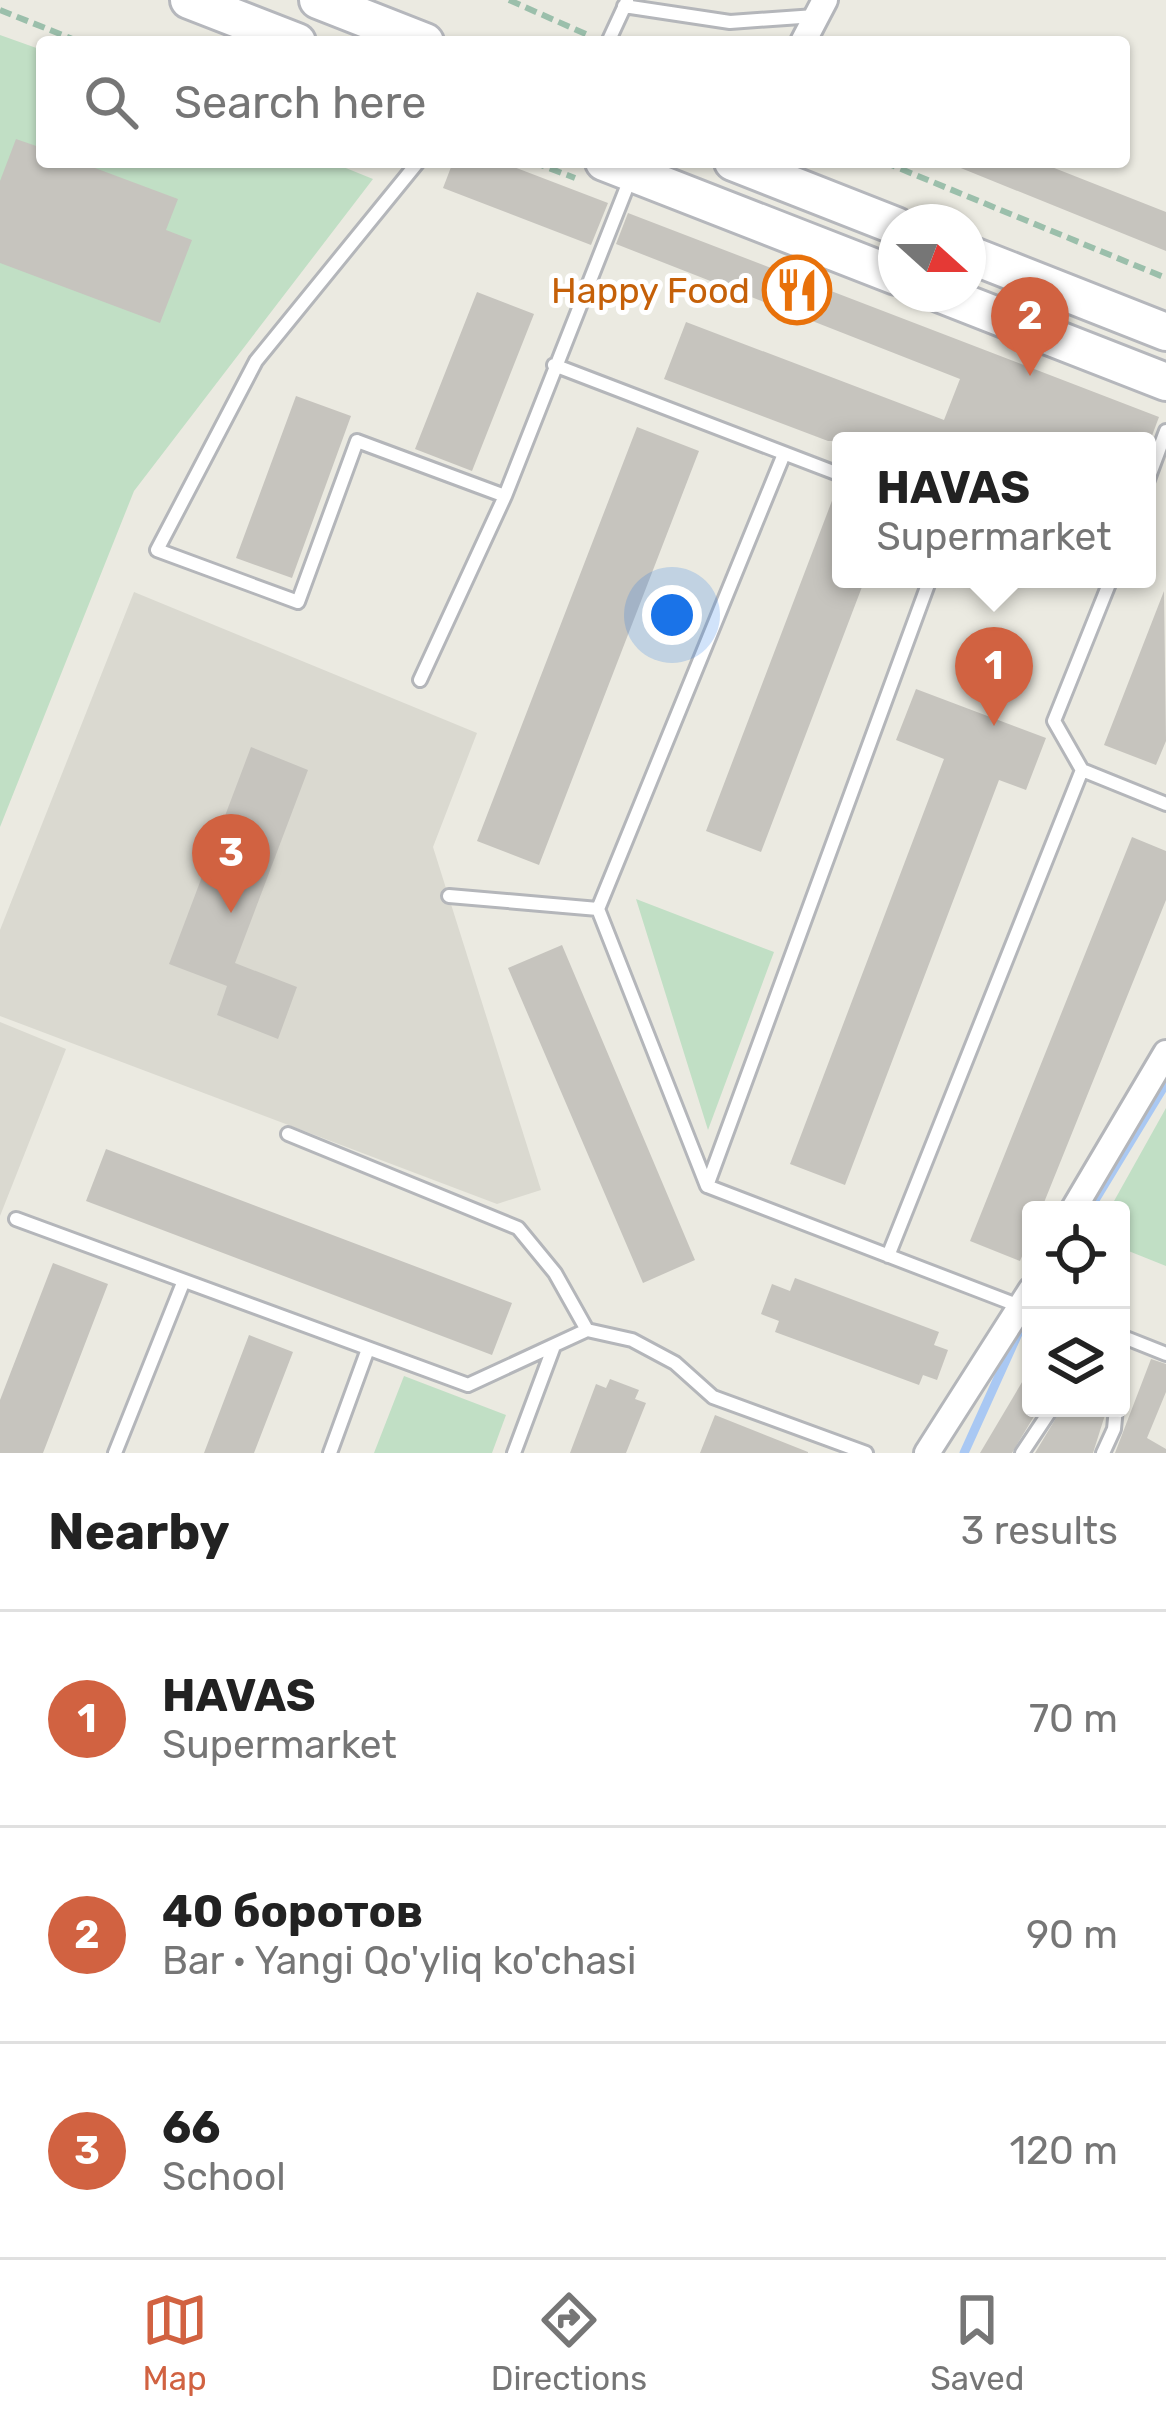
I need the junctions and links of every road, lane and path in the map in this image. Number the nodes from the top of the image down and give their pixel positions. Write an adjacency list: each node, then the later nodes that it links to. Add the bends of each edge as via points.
1 (189, 0): 8 (main road)
2 (318, 0): 9 (main road)
3 (509, 0): 10 (path)
4 (626, 3): 5 (lane, via 730,22); 11 (lane)
5 (821, 8): 12 (street)
6 (0, 10): 7 (path)
7 (65, 36)
8 (281, 36)
9 (410, 36)
10 (592, 36)
11 (609, 36)
12 (806, 36)
13 (413, 168): 29 (lane, via 256,361 157,550 298,602 357,441)
14 (618, 168): 18 (main road); 25 (lane)
15 (739, 168): 18 (street)
16 (753, 168): 19 (main road)
17 (899, 168): 22 (path)
18 (725, 210): 21 (main road)
19 (878, 219)
20 (986, 261): 24 (main road)
21 (878, 270)
22 (1166, 278)
23 (986, 312): 26 (main road)
24 (1166, 332)
25 (554, 365): 27 (lane); 29 (lane)
26 (1166, 382)
27 (784, 454): 28 (lane); 36 (lane)
28 (832, 472)
29 (505, 496): 32 (lane)
30 (927, 588): 39 (lane)
31 (1107, 588): 33 (lane, via 1054,721)
32 (420, 680)
33 (1082, 770): 34 (lane); 42 (lane)
34 (1166, 804)
35 (449, 896): 36 (lane)
36 (598, 909): 39 (lane)
37 (1166, 1053): 40 (street)
38 (288, 1134): 46 (lane, via 518,1228)
39 (707, 1186): 42 (lane)
40 (1078, 1201)
41 (16, 1219): 43 (lane)
42 (888, 1256): 44 (lane)
43 (183, 1283): 49 (lane); 53 (lane)
44 (1022, 1296)
45 (1022, 1306): 57 (street)
46 (587, 1330): 48 (lane); 56 (lane, via 632,1340 713,1397)
47 (1130, 1340): 50 (lane)
48 (554, 1346): 49 (lane, via 468,1384); 55 (lane)
49 (368, 1348): 54 (lane)
50 (1166, 1354)
51 (1046, 1417): 58 (lane)
52 (1115, 1417): 59 (lane)
53 (115, 1453)
54 (329, 1453)
55 (514, 1453)
56 (866, 1453)
57 (927, 1453)
58 (1022, 1453)
59 (1103, 1453)

